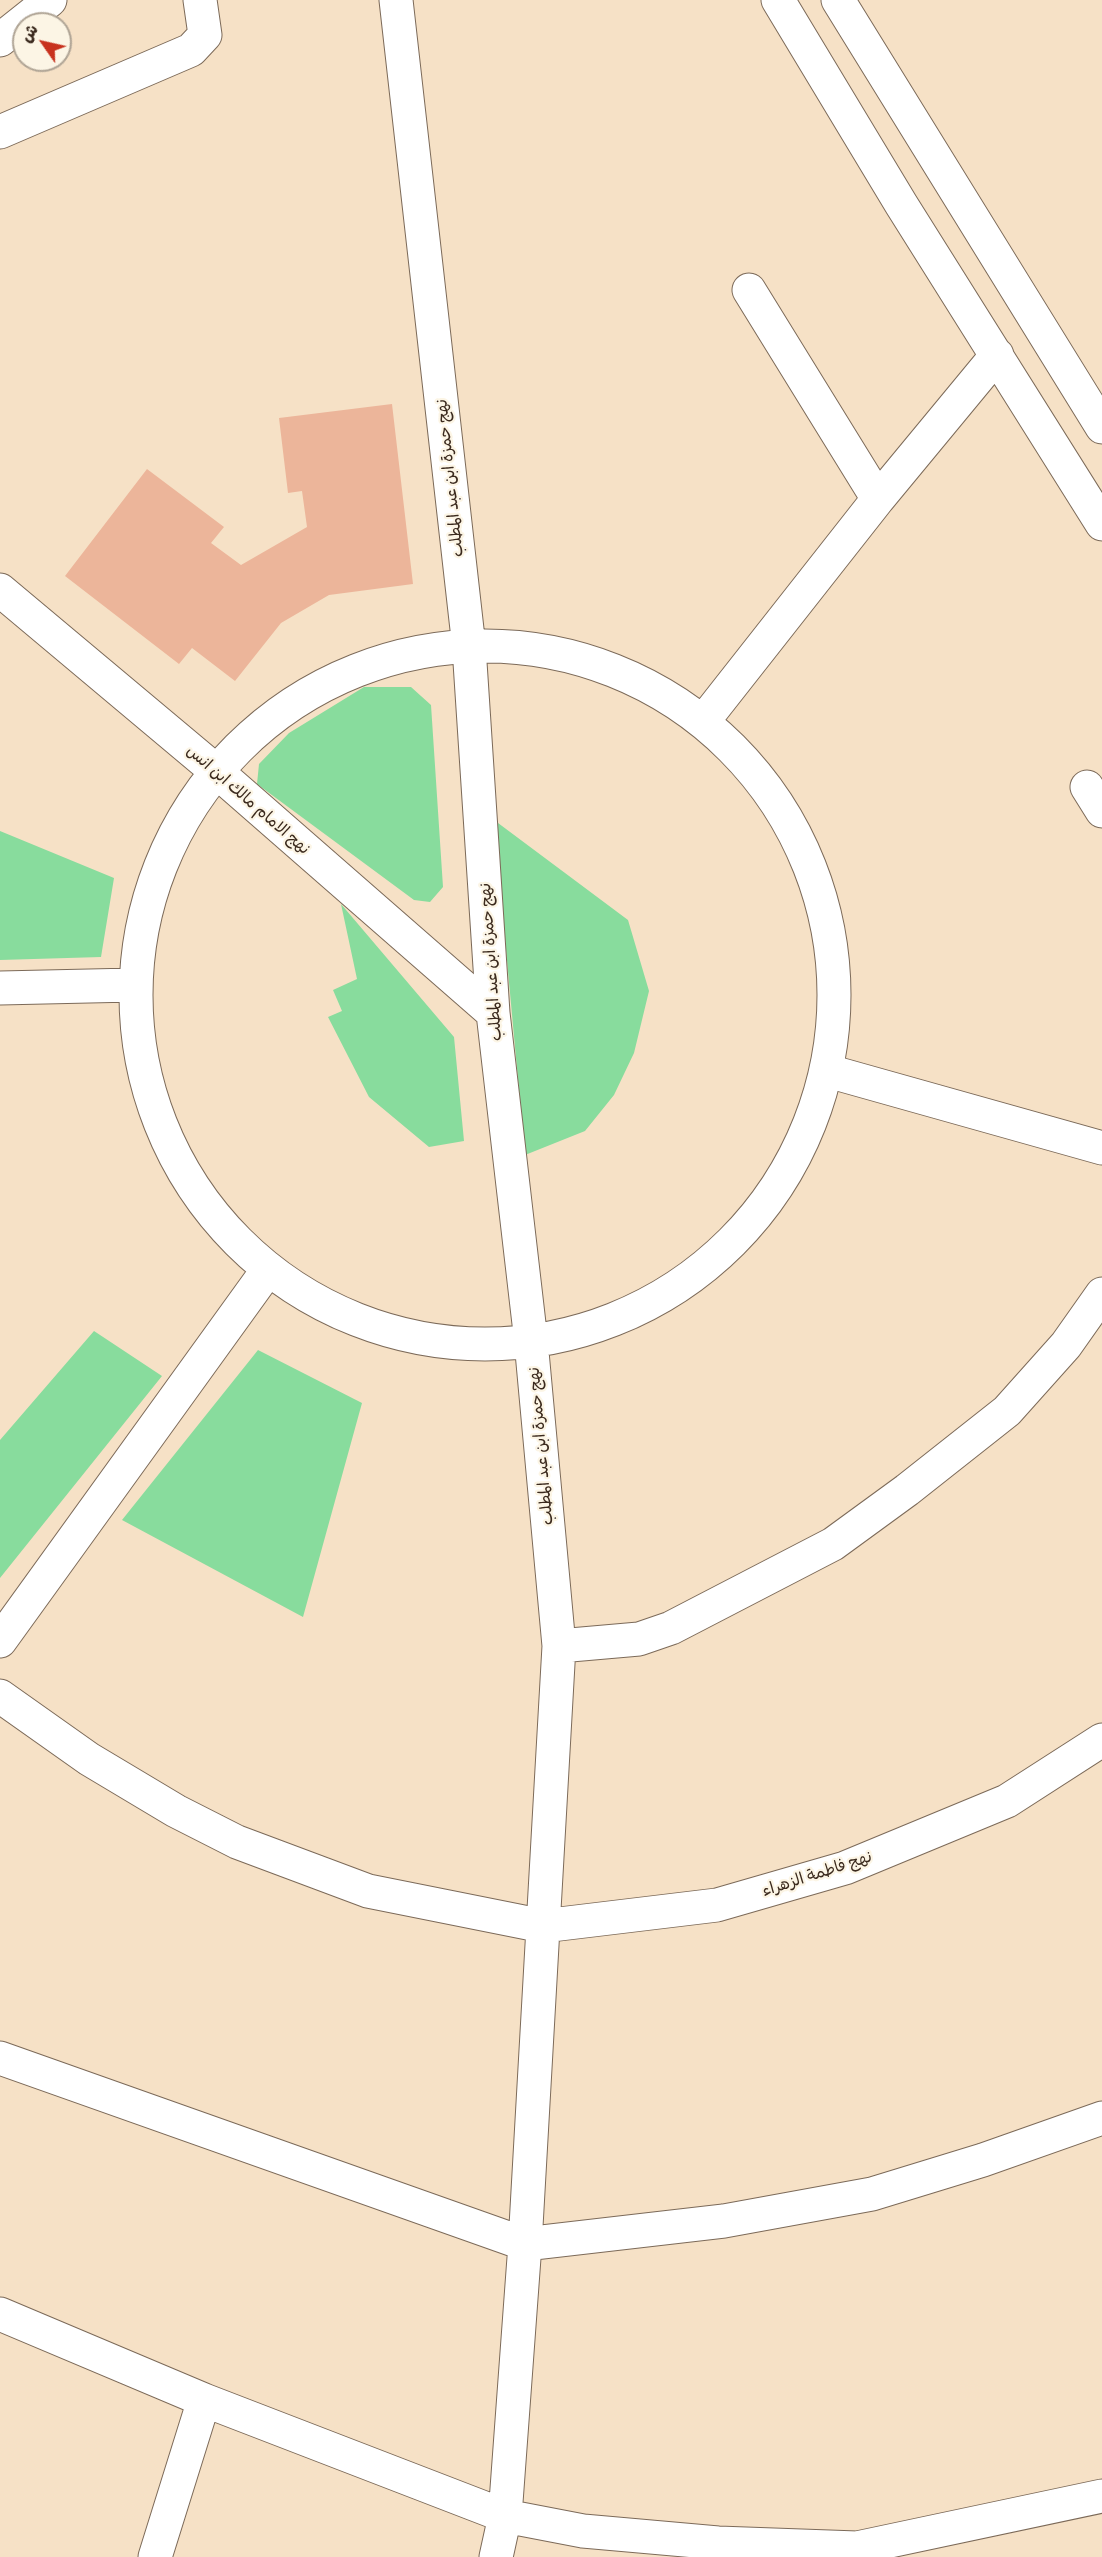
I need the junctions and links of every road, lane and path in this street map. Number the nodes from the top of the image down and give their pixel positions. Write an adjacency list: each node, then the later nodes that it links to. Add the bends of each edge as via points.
1 (50, 0): 6 (street)
2 (200, 0): 7 (street, via 205,35 191,50)
3 (396, 0): 14 (street, نهج حمزة ابن عبد المطلب)
4 (778, 0): 9 (street)
5 (838, 0): 10 (street)
6 (0, 40)
7 (0, 132)
8 (749, 290): 11 (street)
9 (997, 355): 11 (street); 12 (street)
10 (1102, 427)
11 (878, 499): 15 (street)
12 (1102, 524)
13 (0, 590): 16 (street, نهج الامام مالك ابن انس)
14 (469, 647): 15 (street, via 513,644 601,662); 16 (street, via 383,659 300,697); 19 (street, نهج حمزة ابن عبد المطلب)
15 (705, 719): 20 (street, via 756,769 808,852 836,972)
16 (216, 771): 17 (street, via 161,863); 19 (street, نهج الامام مالك ابن انس)
17 (134, 985): 18 (street); 22 (street, via 138,1050 161,1132 199,1199)
18 (0, 988)
19 (493, 1013): 24 (street, نهج حمزة ابن عبد المطلب)
20 (828, 1071): 21 (street); 24 (street, via 784,1180 743,1234 681,1286 585,1332)
21 (1102, 1148)
22 (267, 1271): 24 (street, via 322,1307 402,1337); 25 (street)
23 (1102, 1294): 26 (street, via 1066,1345 1007,1411 833,1544 671,1628 639,1638)
24 (531, 1341): 26 (street, نهج حمزة ابن عبد المطلب)
25 (0, 1641)
26 (559, 1646): 29 (street, نهج حمزة ابن عبد المطلب)
27 (0, 1696): 29 (street, نهج فاطمة الزهراء, via 89,1759 237,1842 368,1891)
28 (1102, 1740): 29 (street, نهج فاطمة الزهراء, via 1007,1801 845,1868 717,1905)
29 (543, 1926): 32 (street, نهج حمزة ابن عبد المطلب)
30 (0, 2058): 32 (street)
31 (1102, 2118): 32 (street, via 872,2194 724,2221)
32 (525, 2244): 36 (street, نهج حمزة ابن عبد المطلب)
33 (0, 2314): 34 (street)
34 (204, 2400): 36 (street); 38 (street)
35 (1102, 2496): 37 (street)
36 (505, 2516): 37 (street, via 583,2531); 39 (street, نهج حمزة ابن عبد المطلب)
37 (856, 2553)
38 (155, 2557)
39 (496, 2557)

